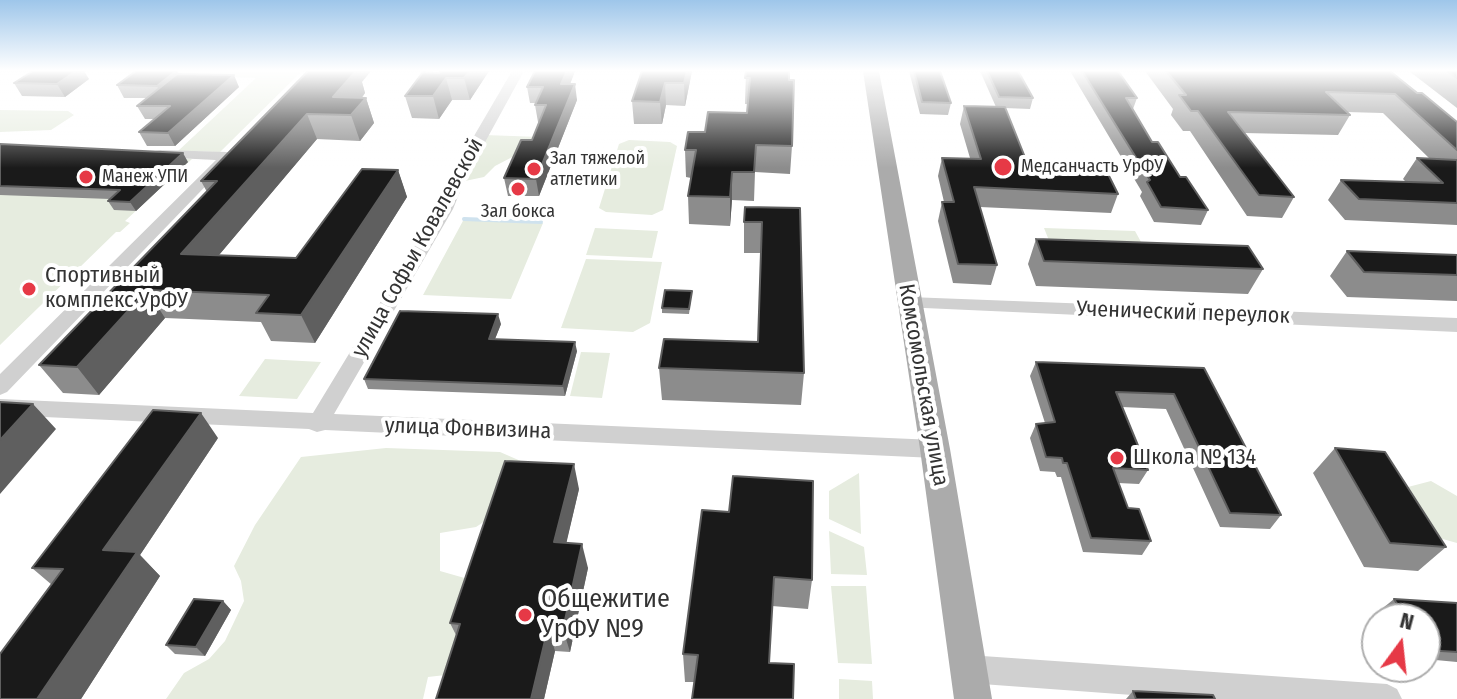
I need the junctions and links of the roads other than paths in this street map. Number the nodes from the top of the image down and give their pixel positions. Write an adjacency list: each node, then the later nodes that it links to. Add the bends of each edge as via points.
1 (500, 104): 8 (street, улица Софьи Ковалевской, via 445,209)
2 (876, 104): 4 (main road, Комсомольская улица)
3 (144, 153): 6 (street, via 231,151)
4 (909, 303): 5 (street, Ученический переулок); 9 (main road, Комсомольская улица)
5 (1457, 325)
6 (0, 387)
7 (0, 407): 8 (street, улица Фонвизина)
8 (317, 424): 9 (street, улица Фонвизина)
9 (935, 449): 10 (main road, Комсомольская улица)
10 (970, 684): 11 (street)
11 (1387, 699)

